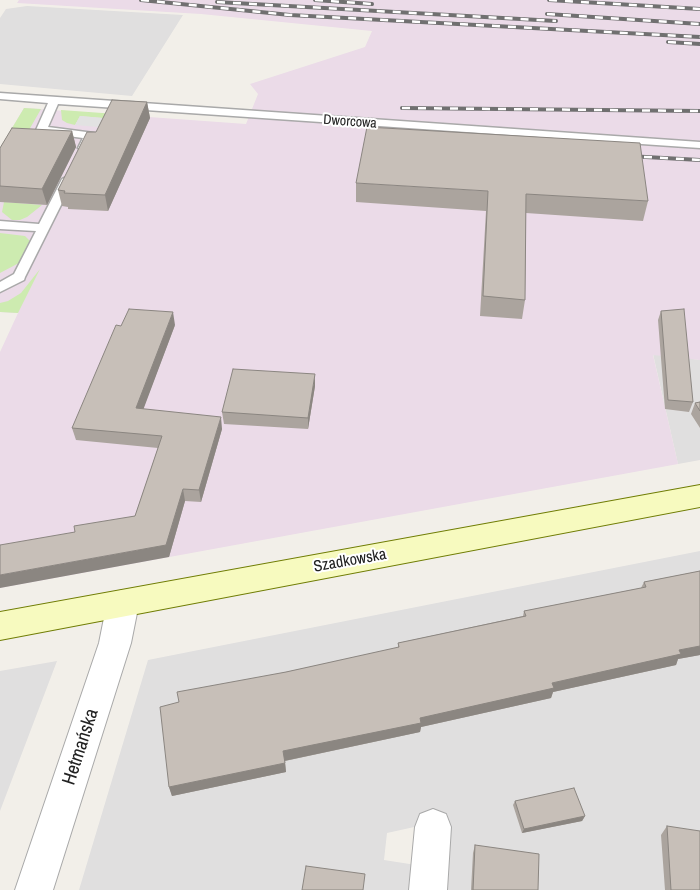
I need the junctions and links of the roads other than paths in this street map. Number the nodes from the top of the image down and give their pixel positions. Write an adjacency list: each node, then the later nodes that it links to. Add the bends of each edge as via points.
1 (0, 96): 2 (lane, Dworcowa)
2 (54, 99): 3 (lane, Dworcowa); 5 (lane, via 41,130 90,135)
3 (700, 145)
4 (0, 225): 5 (lane)
5 (44, 228): 6 (lane, via 19,276)
6 (0, 288)
7 (700, 496): 8 (street, Szadkowska)
8 (123, 602): 9 (street, Szadkowska); 11 (street, Hetmańska, via 115,644)
9 (0, 626)
10 (433, 827): 12 (street)
11 (34, 890)
12 (428, 890)

